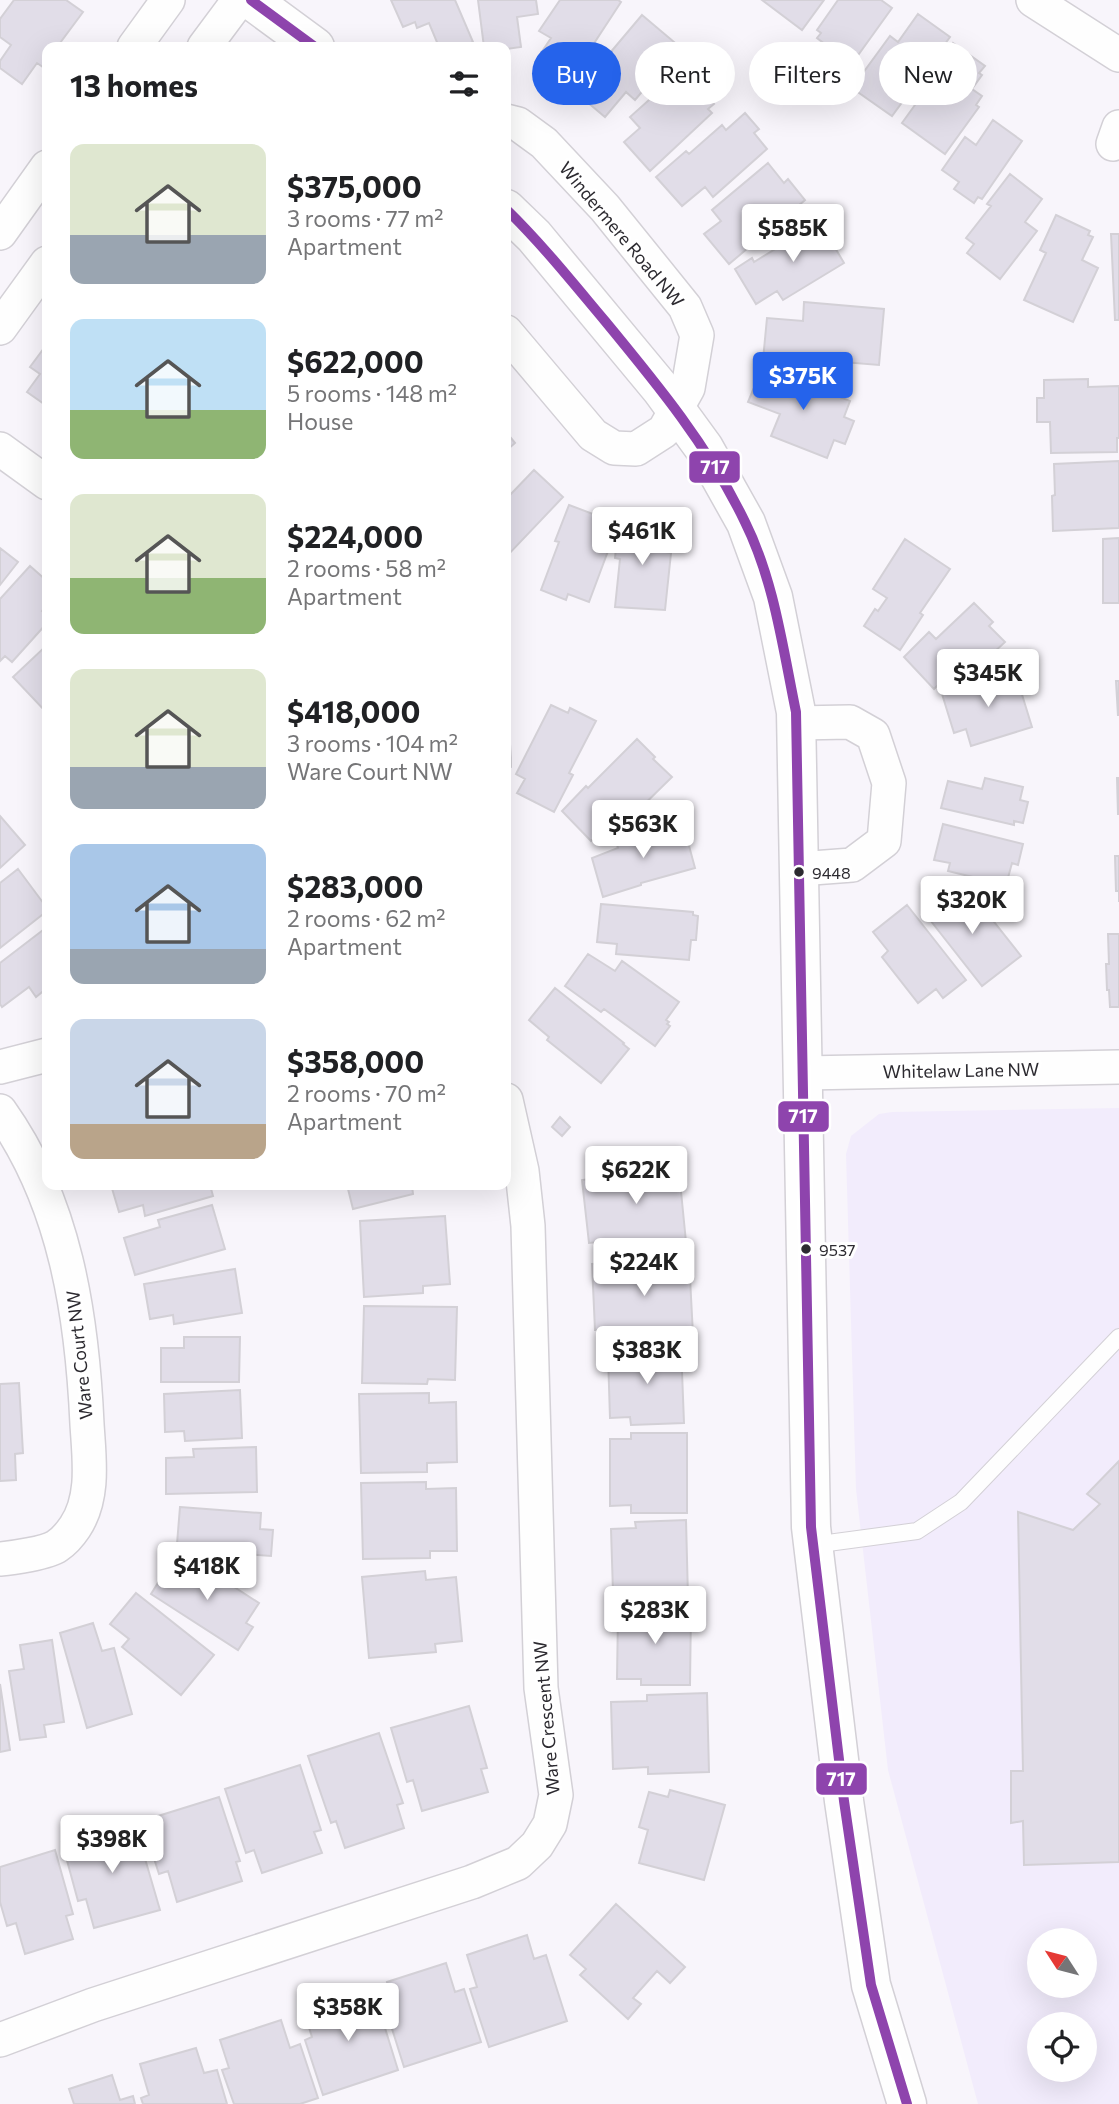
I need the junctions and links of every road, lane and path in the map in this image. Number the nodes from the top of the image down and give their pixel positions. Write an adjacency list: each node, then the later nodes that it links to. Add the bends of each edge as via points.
1 (168, 0): 5 (street)
2 (239, 0): 6 (street)
3 (251, 0): 7 (street)
4 (1033, 0): 8 (street)
5 (138, 42)
6 (208, 42)
7 (308, 42)
8 (1119, 54)
9 (511, 122): 16 (street, Windermere Road NW, via 544,143 605,208 685,307 697,335 688,388)
10 (42, 174): 12 (street)
11 (511, 214): 16 (street)
12 (0, 233)
13 (42, 270): 14 (street)
14 (0, 328)
15 (511, 338): 16 (street, Windermere Road NW, via 593,435 614,448 636,449 664,431)
16 (676, 410): 19 (street, via 704,448 746,523 773,597)
17 (0, 449): 18 (street)
18 (42, 479)
19 (796, 723): 20 (street); 20 (street, via 850,722 873,735 889,783 884,841 852,865)
20 (799, 869): 24 (street)
21 (42, 1056): 22 (street)
22 (0, 1067)
23 (1119, 1067): 24 (street, Whitelaw Lane NW)
24 (804, 1073): 30 (street)
25 (0, 1111): 27 (street, Ware Court NW)
26 (511, 1122): 32 (street, Ware Crescent NW, via 528,1226 541,1688 556,1795 550,1824 518,1863 472,1882 93,2005)
27 (42, 1189)
28 (43, 1190): 31 (street, Ware Court NW, via 63,1245 75,1302 85,1370 90,1480 75,1528 55,1548)
29 (1119, 1337): 30 (lane, via 961,1502 917,1531)
30 (813, 1545): 33 (street, via 871,1985)
31 (0, 1559)
32 (0, 2040)
33 (907, 2104)

